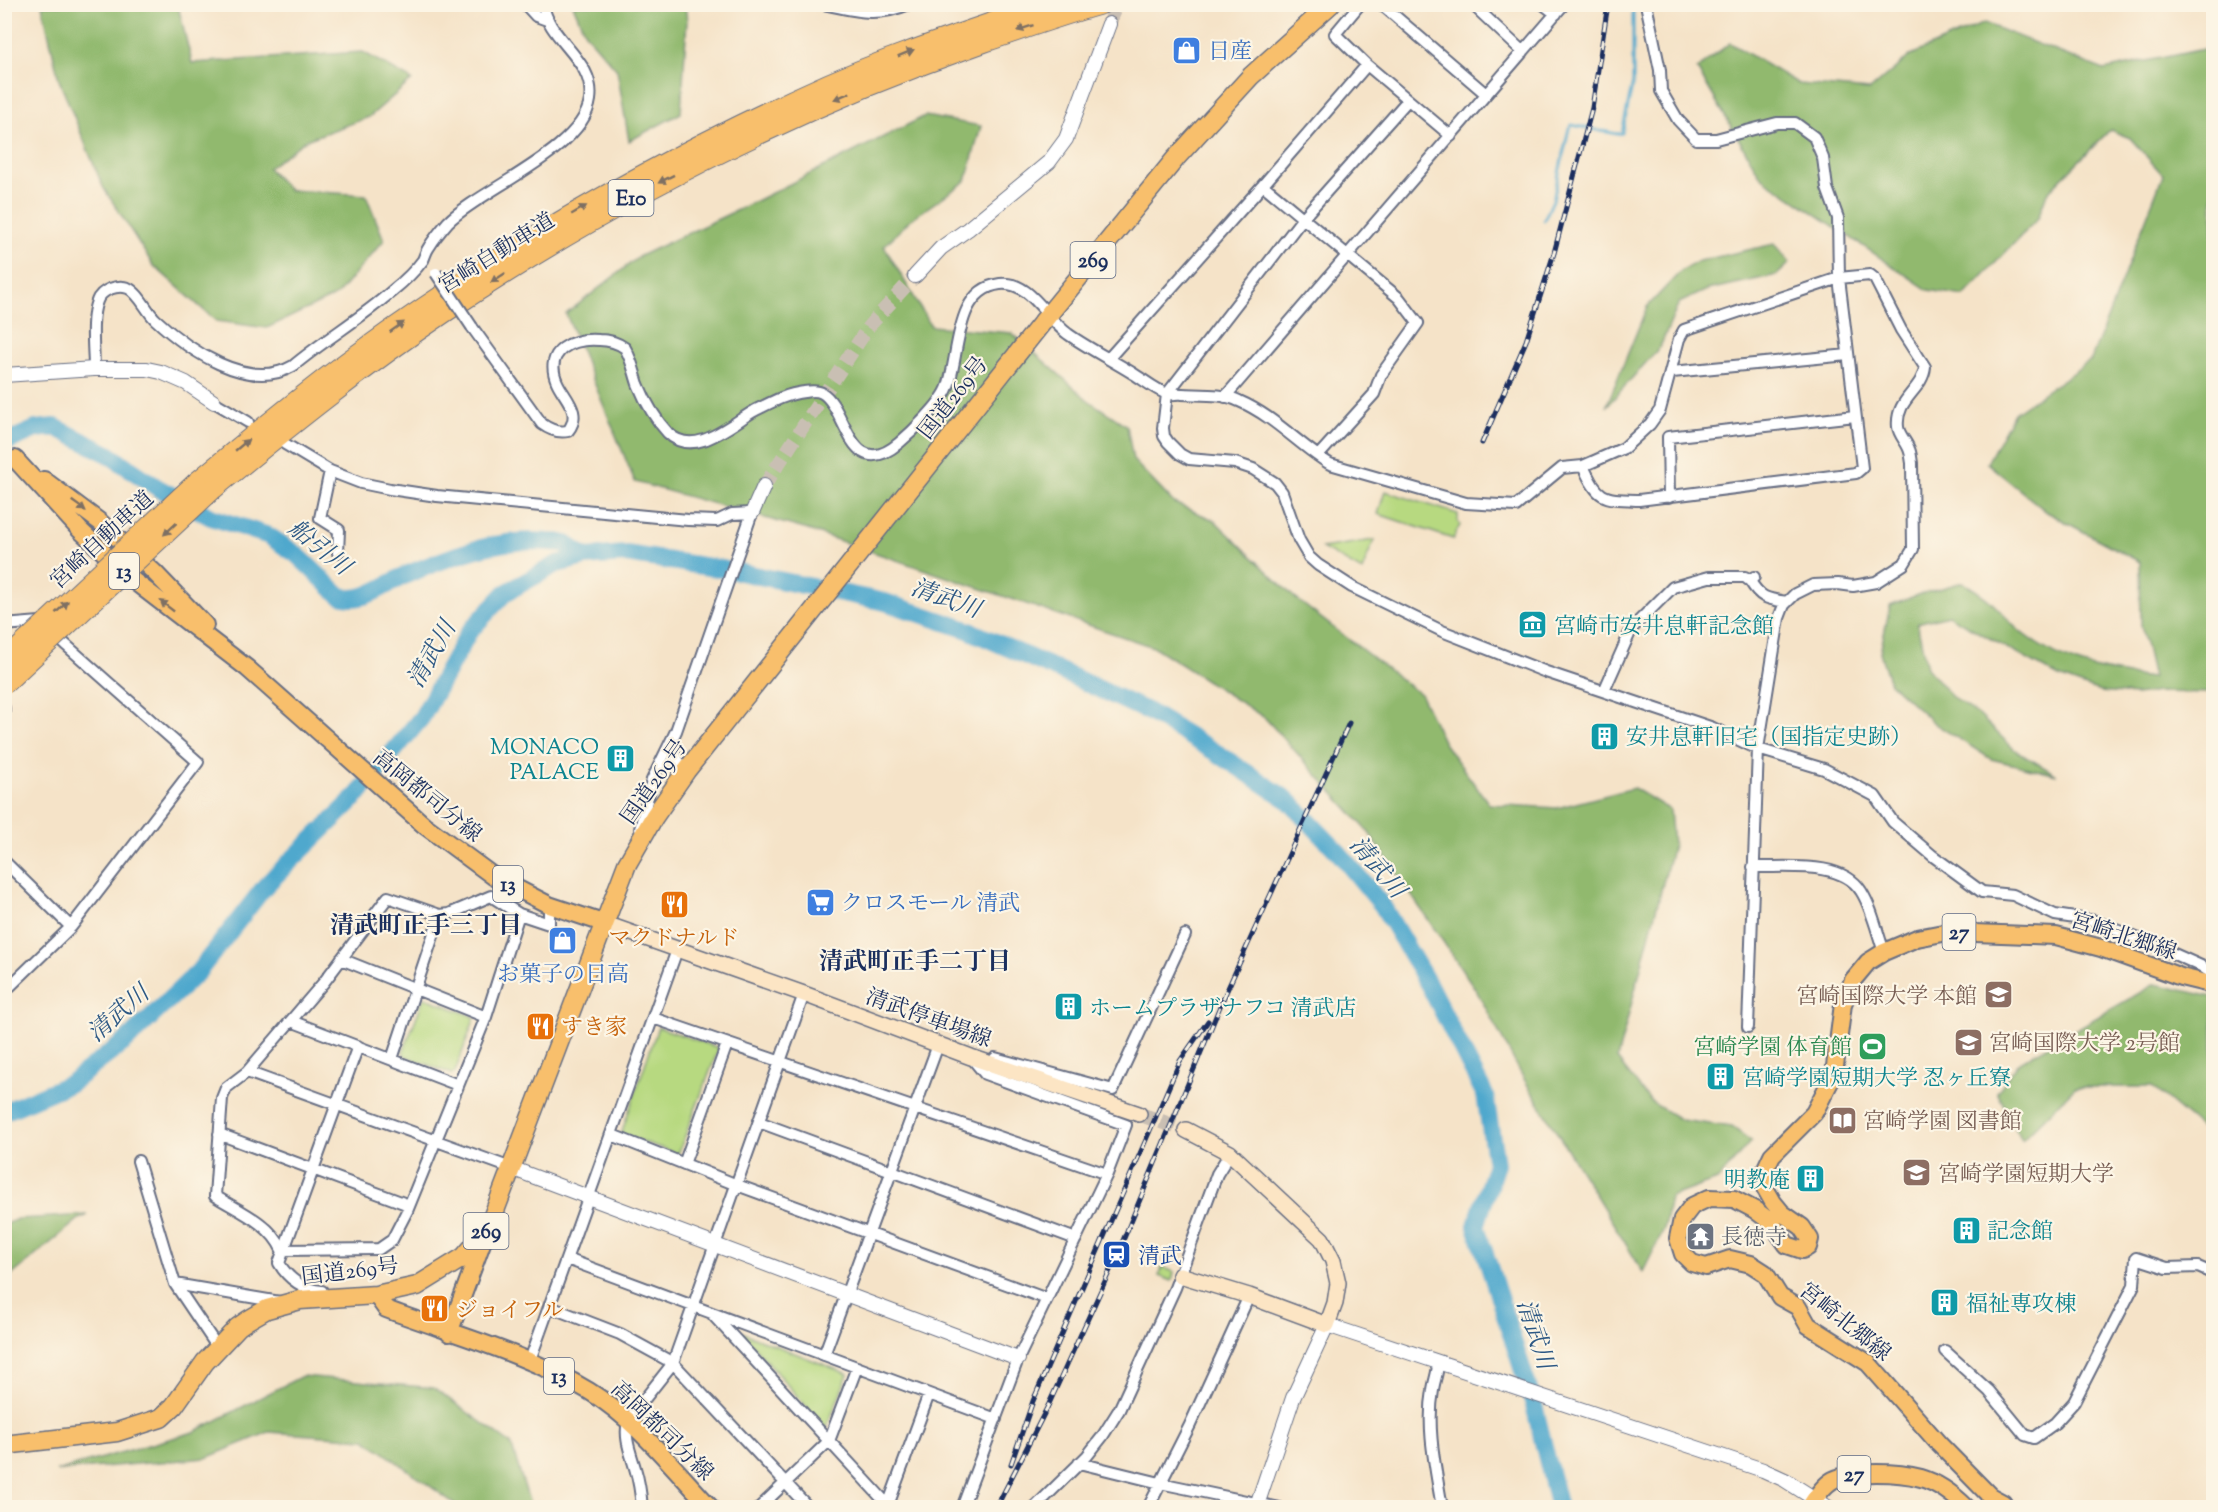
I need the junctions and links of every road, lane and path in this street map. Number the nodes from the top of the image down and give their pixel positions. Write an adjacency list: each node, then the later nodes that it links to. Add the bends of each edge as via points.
1 (525, 4): 17 (street, via 536,16)
2 (543, 4): 17 (street)
3 (823, 4): 4 (street, via 885,13)
4 (909, 4)
5 (1046, 4): 46 (highway, 宮崎自動車道 / E10, one-way to 5, via 350,360 533,236 646,172 830,83)
6 (1101, 4): 46 (highway, 宮崎自動車道 / E10, one-way to 46, via 920,64 745,140 653,185 542,249 443,313)
7 (1331, 4): 30 (highway, 国道269号 / 269, via 1251,76 1183,150)
8 (1360, 4): 20 (street, via 1335,34)
9 (1381, 4): 21 (street)
10 (1472, 4): 19 (street)
11 (1543, 4): 16 (street)
12 (1563, 4): 16 (street)
13 (1646, 4): 29 (street, via 1661,91 1678,120 1696,139 1716,139 1777,123 1795,123 1814,137 1838,218)
14 (2049, 4): 15 (street)
15 (2057, 4)
16 (1556, 14): 19 (street)
17 (548, 20): 27 (street, via 588,77 591,98 586,116 541,158 448,223)
18 (1109, 24): 28 (street, via 1066,139 1055,155 941,248)
19 (1523, 52): 21 (street)
20 (1367, 64): 22 (street); 24 (street)
21 (1486, 94): 23 (street)
22 (1408, 100): 23 (street); 25 (street)
23 (1450, 136): 26 (street)
24 (1263, 185): 25 (street); 32 (street)
25 (1303, 218): 26 (street); 36 (street)
26 (1348, 255): 37 (street); 43 (street, via 1398,298 1418,323 1381,375 1374,394)
27 (423, 259): 30 (street, bridge, via 542,424 561,433 568,431 574,415 555,377 555,359 570,343 592,339 625,348 649,405 676,440 701,441 782,397 816,391 826,396 856,446 865,453 888,452 943,396 957,340 974,298 986,288 1007,284 1020,289); 33 (street, via 391,292 293,366 274,374 238,370 205,356 155,318 132,290 114,287 99,297 95,309)
28 (915, 276)
29 (1839, 278): 31 (street); 34 (street, via 1684,330); 51 (street, via 1870,275 1875,279 1925,367 1903,401 1898,421 1912,463 1913,549 1904,564 1876,582 1813,585)
30 (1049, 314): 32 (street, via 1066,333); 60 (highway, 国道269号 / 269)
31 (1848, 355): 34 (street); 39 (street)
32 (1109, 358): 36 (street)
33 (94, 369): 35 (street); 38 (street, via 161,372)
34 (1672, 372): 44 (street, via 1660,410 1650,424 1624,448)
35 (4, 375)
36 (1167, 394): 37 (street); 55 (street, via 1163,428 1168,442 1189,459 1235,463 1275,483 1304,549 1318,565 1352,587 1442,631)
37 (1225, 397): 43 (street, via 1237,399 1262,414)
38 (214, 402): 40 (street)
39 (1855, 416): 48 (street, via 1668,437); 48 (street, via 1862,468 1856,473)
40 (248, 422)
41 (285, 444): 45 (street)
42 (10, 455): 64 (main road, 高岡都司分線 / 13, via 100,522 247,668 424,825 493,876)
43 (1318, 456): 44 (street, via 1330,464 1440,497 1513,507 1563,468)
44 (1583, 466): 48 (street, via 1600,495 1619,500)
45 (330, 471): 49 (street, via 361,483 437,496 688,520 717,521 732,514); 50 (street, via 320,518 339,530)
46 (205, 486): 53 (highway, 宮崎自動車道 / E10, one-way to 46, bridge); 54 (highway, 宮崎自動車道 / E10, one-way to 54, bridge)
47 (764, 486): 49 (street)
48 (1669, 496)
49 (752, 513): 58 (street)
50 (338, 553)
51 (1787, 602): 55 (street, via 1767,599 1758,593 1752,579 1745,577 1709,577 1672,587 1632,628); 59 (street, via 1779,618)
52 (4, 625): 68 (street, via 40,622 198,762)
53 (4, 662)
54 (4, 684)
55 (1604, 691): 59 (street, via 1713,728)
56 (4, 708): 57 (street)
57 (4, 714)
58 (670, 746): 60 (street); 62 (street, via 652,780)
59 (1758, 749): 63 (street); 73 (street, via 1824,769 1865,789 1875,796 1893,822 1982,892 2013,895 2055,915 2095,921)
60 (686, 771): 62 (highway, 国道269号 / 269)
61 (4, 861): 68 (street)
62 (627, 864): 67 (highway, 国道269号 / 269)
63 (1753, 867): 71 (street, via 1829,869 1851,878 1863,893); 81 (street)
64 (549, 905): 65 (street, via 549,924); 67 (main road, 高岡都司分線 / 13)
65 (519, 914): 66 (street, via 491,896); 78 (street)
66 (440, 915): 72 (street, via 388,897); 75 (street)
67 (603, 923): 70 (main road, 清武停車場線); 101 (highway, 国道269号 / 269)
68 (71, 927): 76 (street)
69 (1185, 935): 85 (street, via 1113,1090 997,1059)
70 (677, 950): 77 (main road, 清武停車場線); 79 (street)
71 (1884, 952): 74 (main road, 宮崎北郷線 / 27, via 1917,938 1948,932 2056,936); 156 (main road, 宮崎北郷線 / 27, via 1868,962 1853,980 1843,1004 1834,1074 1814,1113 1772,1155 1764,1172 1765,1188 1773,1202 1802,1227 1810,1239 1808,1247 1802,1250 1787,1245 1771,1222 1734,1199 1709,1198 1692,1206 1682,1219 1678,1238 1683,1254 1692,1263 1706,1267 1730,1259 1766,1273 1779,1297 1798,1307 1808,1325 1868,1362 1946,1452)
72 (341, 959): 75 (street); 80 (street)
73 (2214, 975)
74 (2214, 985)
75 (415, 989): 78 (street); 86 (street)
76 (4, 992)
77 (804, 994): 83 (main road, 清武停車場線); 87 (street)
78 (486, 1017): 89 (street)
79 (653, 1018): 82 (street); 96 (street)
80 (291, 1021): 84 (street); 88 (street)
81 (1748, 1027)
82 (727, 1044): 87 (street); 100 (street)
83 (938, 1045): 85 (main road, 清武停車場線); 91 (street)
84 (358, 1046): 86 (street); 90 (street)
85 (971, 1057): 92 (main road, 清武停車場線); 104 (street, via 985,1074 1126,1125)
86 (392, 1059): 89 (street)
87 (780, 1062): 91 (street); 93 (street)
88 (247, 1072): 90 (street); 95 (street, via 226,1088)
89 (458, 1085): 97 (street)
90 (336, 1105): 97 (street); 102 (street)
91 (915, 1108): 103 (street); 104 (street)
92 (1139, 1114)
93 (759, 1122): 103 (street); 105 (street)
94 (1186, 1130): 98 (main road)
95 (219, 1134): 102 (street); 112 (street, via 215,1196 264,1226)
96 (612, 1135): 100 (street); 106 (street)
97 (435, 1140): 101 (street); 107 (street)
98 (1230, 1154): 115 (street, via 1217,1174); 125 (main road, via 1322,1239 1338,1283)
99 (138, 1161): 116 (street)
100 (684, 1164): 105 (street)
101 (511, 1168): 106 (street); 108 (highway, 国道269号 / 269)
102 (312, 1170): 107 (street); 112 (street)
103 (891, 1171): 109 (street); 110 (street)
104 (1107, 1174): 110 (street)
105 (737, 1185): 109 (street); 111 (street)
106 (590, 1197): 111 (street); 113 (street)
107 (409, 1206): 112 (street, via 392,1240 379,1249)
108 (488, 1229): 118 (highway, 国道269号 / 269, via 465,1257 417,1286); 126 (main road)
109 (869, 1234): 117 (street); 120 (street)
110 (1076, 1239): 120 (street)
111 (715, 1245): 117 (street); 122 (street)
112 (282, 1250): 118 (street, via 279,1263 284,1272 309,1291)
113 (567, 1259): 122 (street); 123 (street)
114 (2214, 1274): 128 (street, via 2198,1267 2167,1268 2136,1258 2134,1285 2074,1402 2055,1423 2034,1437 2025,1435 1989,1391)
115 (1180, 1275): 119 (main road); 140 (street, via 1119,1410)
116 (175, 1284): 121 (street); 127 (street)
117 (846, 1294): 129 (street); 130 (street)
118 (376, 1295): 121 (highway, 国道269号 / 269); 126 (main road, 高岡都司分線 / 13, via 386,1309)
119 (1249, 1296): 125 (main road); 142 (street)
120 (1047, 1299): 130 (street)
121 (289, 1303): 127 (highway, 国道269号 / 269, via 248,1320)
122 (693, 1306): 124 (street); 132 (street)
123 (550, 1307): 131 (street); 132 (street, via 620,1334)
124 (711, 1313): 129 (street); 138 (street)
125 (1327, 1325): 133 (street); 145 (street, via 1293,1398)
126 (449, 1333): 131 (main road, 高岡都司分線 / 13)
127 (218, 1348): 139 (highway, 国道269号 / 269, via 161,1418 117,1432)
128 (1945, 1351)
129 (824, 1355): 134 (street)
130 (1018, 1359): 136 (street)
131 (530, 1360): 137 (main road, 高岡都司分線 / 13, via 590,1391)
132 (674, 1363): 137 (street); 141 (street)
133 (1438, 1363): 143 (street, via 1763,1470 1785,1480); 154 (street, via 1431,1441)
134 (857, 1367): 135 (street); 138 (street)
135 (929, 1394): 136 (street); 144 (street)
136 (996, 1419): 150 (street)
137 (628, 1420): 146 (street, via 625,1432); 147 (main road, 高岡都司分線 / 13)
138 (829, 1441): 141 (street); 144 (street)
139 (4, 1445)
140 (1079, 1463): 142 (street); 151 (street)
141 (786, 1482): 148 (street); 149 (street)
142 (1160, 1483): 145 (street); 152 (street)
143 (1817, 1504): 155 (main road, 27, via 1832,1480 1852,1474 1901,1475 1921,1478 1942,1488)
144 (887, 1506)
145 (1257, 1506): 153 (street)
146 (642, 1508)
147 (711, 1508)
148 (759, 1508)
149 (809, 1508)
150 (962, 1508)
151 (1034, 1508)
152 (1148, 1508)
153 (1280, 1508)
154 (1442, 1508)
155 (1967, 1508)
156 (2005, 1508)

